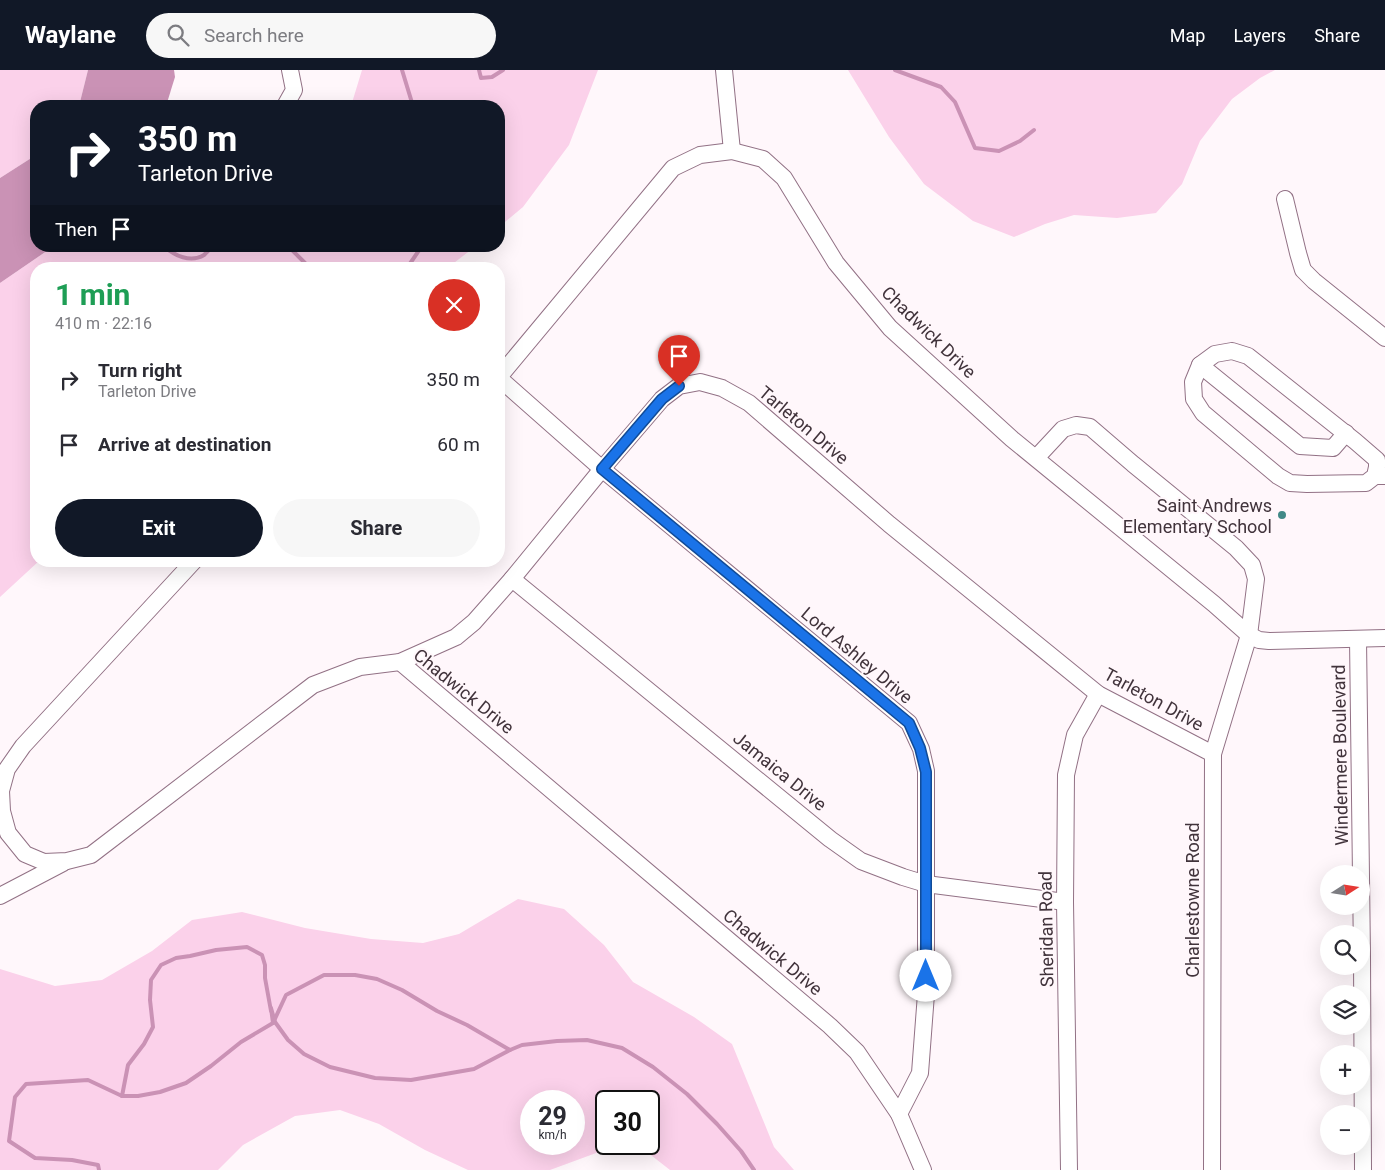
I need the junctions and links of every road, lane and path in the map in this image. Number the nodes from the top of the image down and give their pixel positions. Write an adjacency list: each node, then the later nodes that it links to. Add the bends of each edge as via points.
1 (290, 70): 3 (street, via 294,90)
2 (724, 70): 4 (street)
3 (288, 100)
4 (732, 151): 8 (street, Chadwick Drive, via 700,155 673,168); 11 (street, Chadwick Drive, via 763,159 784,178 836,263 890,328)
5 (1285, 199): 6 (street, via 1303,270)
6 (1385, 338)
7 (1200, 365): 10 (street, via 1215,354 1232,351 1248,356); 10 (street, via 1300,446 1333,448); 13 (street, via 1193,382 1194,399 1203,414 1278,476 1290,483 1308,484 1366,483)
8 (505, 370)
9 (505, 382): 12 (street, Lord Ashley Drive)
10 (1346, 433): 13 (street, via 1376,460)
11 (1036, 458): 16 (street, Chadwick Drive); 16 (street, Charlestowne Road, via 1063,430 1076,425 1090,427 1236,548 1252,565 1256,579)
12 (602, 469): 15 (street, Tarleton Drive); 20 (street, Tarleton Drive, via 662,399 679,386 700,382 722,388 749,403 889,524); 24 (street, Lord Ashley Drive, via 909,723 926,772)
13 (1380, 476)
14 (188, 567): 22 (street, Chadwick Drive, via 23,746 6,770 1,791)
15 (512, 579): 19 (street, Tarleton Drive, via 474,622 456,637); 24 (street, Jamaica Drive, via 860,861)
16 (1249, 635): 17 (street, Chadwick Drive, via 1269,641); 21 (street, Charlestowne Road)
17 (1358, 638): 18 (street, Chadwick Drive); 31 (street, Windermere Boulevard)
18 (1385, 638)
19 (400, 662): 23 (street, Chadwick Drive, via 360,667 313,685 91,855); 27 (street, Chadwick Drive, via 830,1026 857,1052)
20 (1098, 694): 21 (street, Tarleton Drive); 26 (street, Sheridan Road, via 1075,734 1066,775)
21 (1213, 754): 30 (street, Charlestowne Road)
22 (4, 830): 23 (street, Chadwick Drive, via 25,854 44,862)
23 (67, 861): 25 (street)
24 (926, 884): 26 (street, Jamaica Drive); 27 (street, Lord Ashley Drive, via 926,994 920,1072)
25 (0, 896)
26 (1065, 902): 29 (street, Sheridan Road)
27 (899, 1114): 28 (street, Chadwick Drive)
28 (923, 1170)
29 (1069, 1170)
30 (1212, 1170)
31 (1363, 1170)

